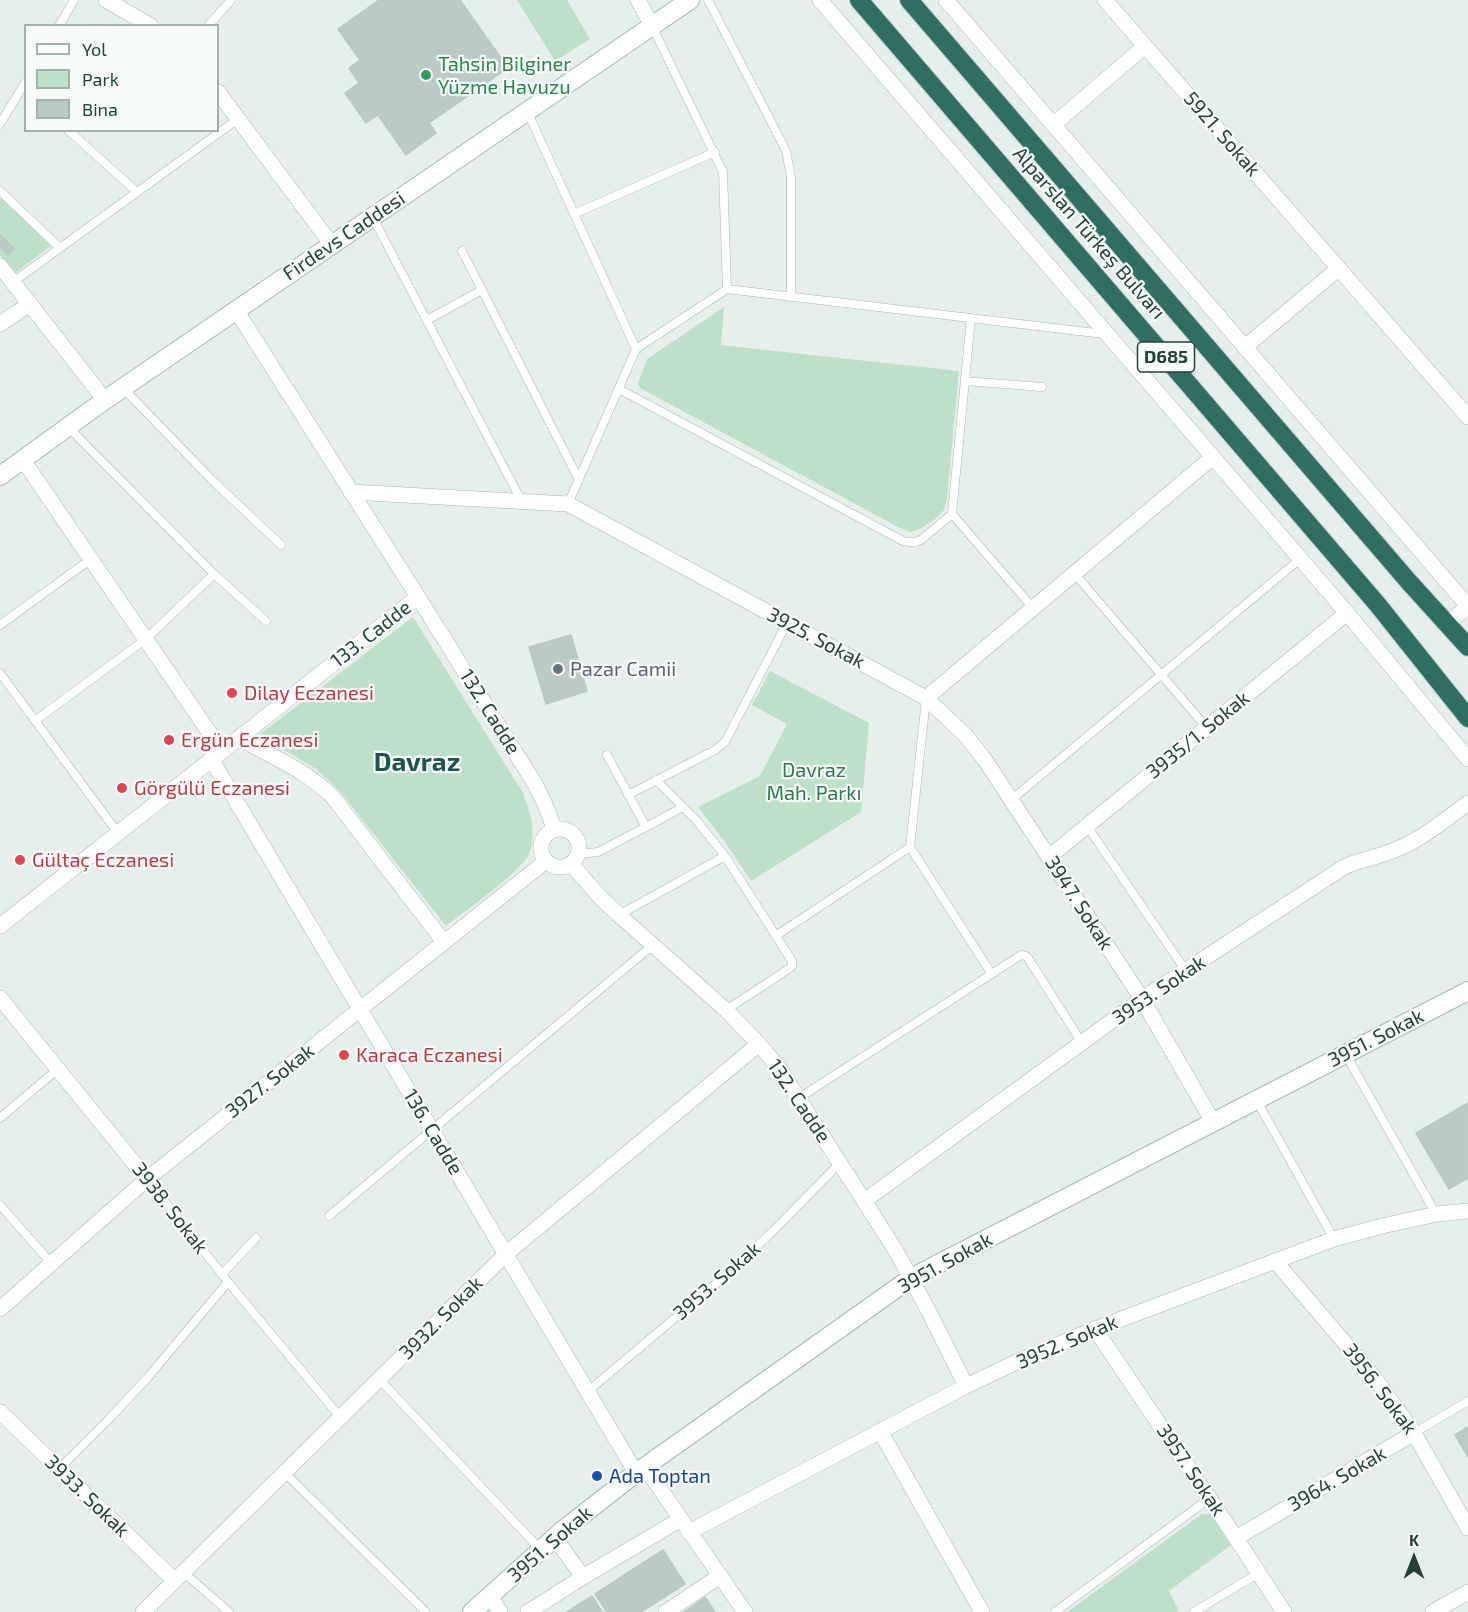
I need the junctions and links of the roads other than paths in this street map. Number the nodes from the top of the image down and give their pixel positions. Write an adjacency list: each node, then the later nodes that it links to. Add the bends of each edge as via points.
1 (74, 0): 12 (lane)
2 (106, 0): 13 (street)
3 (231, 0): 14 (lane)
4 (638, 0): 15 (street)
5 (690, 0): 15 (street, Firdevs Caddesi)
6 (708, 0): 37 (lane, via 790,165)
7 (820, 0): 43 (street)
8 (859, 0): 79 (highway, Alparslan Türkeş Bulvarı / D685, via 1378,605)
9 (909, 0): 72 (highway, Alparslan Türkeş Bulvarı / D685)
10 (946, 0): 22 (street)
11 (1105, 0): 16 (street, 5921. Sokak)
12 (60, 24)
13 (148, 24)
14 (210, 24)
15 (652, 26): 19 (street, Firdevs Caddesi); 24 (lane)
16 (1145, 46): 22 (street); 33 (street, 5921. Sokak)
17 (24, 87): 21 (lane)
18 (219, 93): 20 (street)
19 (527, 111): 27 (lane); 28 (street, Firdevs Caddesi)
20 (238, 119): 26 (lane); 29 (street)
21 (0, 124)
22 (1053, 124): 44 (street)
23 (70, 132): 26 (lane)
24 (715, 152): 27 (lane); 35 (lane, via 725,181)
25 (0, 191): 30 (lane)
26 (137, 192): 30 (lane)
27 (574, 214): 45 (lane)
28 (373, 216): 29 (street, Firdevs Caddesi); 41 (lane)
29 (332, 244): 39 (street, Firdevs Caddesi)
30 (60, 248): 34 (lane)
31 (462, 250): 36 (lane)
32 (0, 266): 34 (street)
33 (1338, 269): 44 (street); 51 (street, 5921. Sokak)
34 (12, 282): 38 (street)
35 (727, 289): 37 (lane); 45 (lane)
36 (482, 290): 41 (lane); 56 (lane)
37 (791, 297): 40 (lane)
38 (30, 304): 42 (street); 50 (street)
39 (236, 310): 48 (street, Firdevs Caddesi); 57 (street, 133. Cadde)
40 (971, 318): 43 (lane); 46 (lane)
41 (427, 320): 58 (lane)
42 (0, 324)
43 (1108, 334): 53 (street)
44 (1245, 347): 67 (street)
45 (636, 349): 49 (lane)
46 (965, 381): 47 (lane); 60 (lane)
47 (1042, 387)
48 (123, 388): 50 (street, Firdevs Caddesi); 61 (lane)
49 (619, 389): 56 (lane); 60 (lane, via 903,541 921,540)
50 (105, 400): 52 (street, Firdevs Caddesi)
51 (1468, 417)
52 (68, 427): 54 (street, Firdevs Caddesi); 65 (lane)
53 (1213, 457): 63 (street); 64 (street)
54 (23, 460): 55 (street, Firdevs Caddesi); 62 (street, 136. Cadde)
55 (0, 476)
56 (579, 480): 59 (lane)
57 (351, 492): 58 (street, 3925. Sokak); 66 (street, 133. Cadde)
58 (522, 502): 59 (street, 3925. Sokak)
59 (568, 504): 71 (street, 3925. Sokak)
60 (952, 514): 68 (lane)
61 (281, 544)
62 (91, 559): 73 (lane); 74 (street, 136. Cadde)
63 (1300, 559): 69 (street); 77 (lane)
64 (1074, 573): 68 (street); 77 (lane)
65 (214, 574): 70 (lane); 74 (lane)
66 (418, 597): 82 (street, 133. Cadde); 93 (street, 132. Cadde, via 535,784)
67 (1468, 606): 72 (street)
68 (1033, 608): 78 (street)
69 (1347, 613): 81 (street, 3935/1. Sokak); 85 (street)
70 (266, 621)
71 (787, 622): 78 (street, 3925. Sokak); 86 (lane, via 725,742)
72 (1447, 624): 75 (highway, Alparslan Türkeş Bulvarı / D685)
73 (0, 625)
74 (146, 639): 80 (lane); 83 (street, 136. Cadde)
75 (1468, 647)
76 (0, 674): 80 (lane)
77 (1161, 675): 81 (lane); 88 (lane)
78 (926, 698): 88 (street, 3947. Sokak, via 966,736); 95 (lane)
79 (1468, 718)
80 (36, 720): 94 (lane)
81 (1207, 728): 91 (street, 3935/1. Sokak)
82 (239, 738): 83 (street, 133. Cadde); 103 (street, via 323,787)
83 (217, 755): 94 (street, 133. Cadde); 110 (street, 136. Cadde)
84 (607, 755): 87 (lane)
85 (1468, 759)
86 (656, 780): 87 (lane); 90 (lane)
87 (628, 795): 92 (lane)
88 (1011, 800): 97 (street, 3947. Sokak)
89 (1468, 804): 105 (street, 3953. Sokak, via 1408,844 1344,867)
90 (683, 807): 92 (lane); 96 (lane)
91 (1087, 826): 97 (street, 3935/1. Sokak); 105 (lane)
92 (646, 827): 98 (lane, via 598,852)
93 (555, 830): 98 (street, via 571,831 579,842); 99 (street, via 547,834 541,845)
94 (118, 833): 101 (street, 133. Cadde)
95 (910, 847): 102 (lane); 106 (lane)
96 (725, 856): 100 (lane); 102 (lane)
97 (1049, 857): 109 (street, 3947. Sokak)
98 (575, 859): 99 (street, via 559,868); 100 (street, 132. Cadde, via 600,897)
99 (546, 861): 103 (street, 3927. Sokak)
100 (619, 915): 104 (street, 132. Cadde)
101 (0, 926)
102 (777, 935): 111 (lane, via 792,966)
103 (444, 942): 110 (street, 3927. Sokak)
104 (653, 945): 111 (street, 132. Cadde); 120 (lane)
105 (1186, 971): 109 (street, 3953. Sokak)
106 (992, 974): 112 (lane, via 1021,955 1026,956); 116 (lane)
107 (1466, 997): 114 (street, 3951. Sokak)
108 (0, 998): 115 (street, 3938. Sokak)
109 (1142, 999): 112 (street, 3953. Sokak); 119 (street, 3947. Sokak)
110 (360, 1009): 120 (street, 136. Cadde); 122 (street, 3927. Sokak)
111 (726, 1010): 113 (street, 132. Cadde)
112 (1082, 1043): 123 (street, 3953. Sokak)
113 (759, 1044): 116 (street, 132. Cadde); 130 (street, 3932. Sokak)
114 (1346, 1054): 117 (street, 3951. Sokak); 126 (lane)
115 (58, 1069): 118 (lane); 122 (street, 3938. Sokak)
116 (799, 1098): 121 (street, 132. Cadde)
117 (1256, 1100): 119 (street, 3951. Sokak); 129 (lane)
118 (0, 1118)
119 (1214, 1122): 134 (street, 3951. Sokak)
120 (432, 1130): 127 (lane); 130 (street, 136. Cadde)
121 (840, 1163): 123 (street, 132. Cadde); 140 (lane, 3953. Sokak, via 719,1281)
122 (147, 1179): 132 (street, 3927. Sokak); 133 (lane, 3938. Sokak)
123 (864, 1201): 134 (street, 132. Cadde)
124 (0, 1205): 132 (lane)
125 (1468, 1211): 126 (street, 3952. Sokak)
126 (1437, 1214): 129 (street, 3952. Sokak)
127 (329, 1216)
128 (256, 1238): 133 (lane)
129 (1334, 1239): 131 (street, 3952. Sokak)
130 (506, 1254): 138 (street, 3932. Sokak); 140 (street, 136. Cadde)
131 (1275, 1261): 137 (street, 3952. Sokak); 145 (street, 3956. Sokak, via 1373,1376)
132 (51, 1263): 136 (street, 3927. Sokak)
133 (222, 1274): 135 (lane, 3938. Sokak)
134 (911, 1278): 139 (street, 132. Cadde); 147 (street, 3951. Sokak)
135 (228, 1282): 143 (lane, 3938. Sokak); 146 (lane, via 149,1376)
136 (0, 1309)
137 (1095, 1329): 139 (street, 3952. Sokak); 149 (street, 3957. Sokak)
138 (379, 1379): 143 (street, 3932. Sokak); 153 (lane)
139 (966, 1386): 144 (street, 3952. Sokak)
140 (588, 1392): 147 (street, 136. Cadde)
141 (1468, 1401): 145 (lane, 3964. Sokak)
142 (0, 1412): 146 (street, 3933. Sokak)
143 (340, 1417): 148 (street, 3932. Sokak)
144 (880, 1431): 150 (street, 3952. Sokak); 168 (street)
145 (1414, 1433): 151 (street, 3956. Sokak); 152 (street, 3964. Sokak)
146 (58, 1468): 155 (street, 3933. Sokak)
147 (640, 1470): 150 (street, 136. Cadde); 153 (street, 3951. Sokak)
148 (284, 1472): 155 (street, 3932. Sokak); 162 (lane)
149 (1210, 1498): 152 (street, 3957. Sokak); 169 (lane)
150 (685, 1525): 156 (street, 136. Cadde); 157 (street, 3952. Sokak)
151 (1468, 1528)
152 (1236, 1538): 154 (street, 3957. Sokak)
153 (548, 1544): 157 (street); 159 (street, 3951. Sokak)
154 (1259, 1573): 170 (lane); 171 (street, 3957. Sokak)
155 (179, 1576): 160 (street, 3932. Sokak); 161 (lane)
156 (720, 1576): 166 (street); 167 (street, 136. Cadde)
157 (583, 1577): 165 (street, 3952. Sokak)
158 (1468, 1592): 172 (street)
159 (490, 1596): 163 (street, 3951. Sokak); 164 (street)
160 (142, 1612)
161 (229, 1612)
162 (426, 1612)
163 (472, 1612)
164 (500, 1612)
165 (528, 1612)
166 (666, 1612)
167 (745, 1612)
168 (982, 1612)
169 (1055, 1612)
170 (1194, 1612)
171 (1284, 1612)
172 (1433, 1612)

